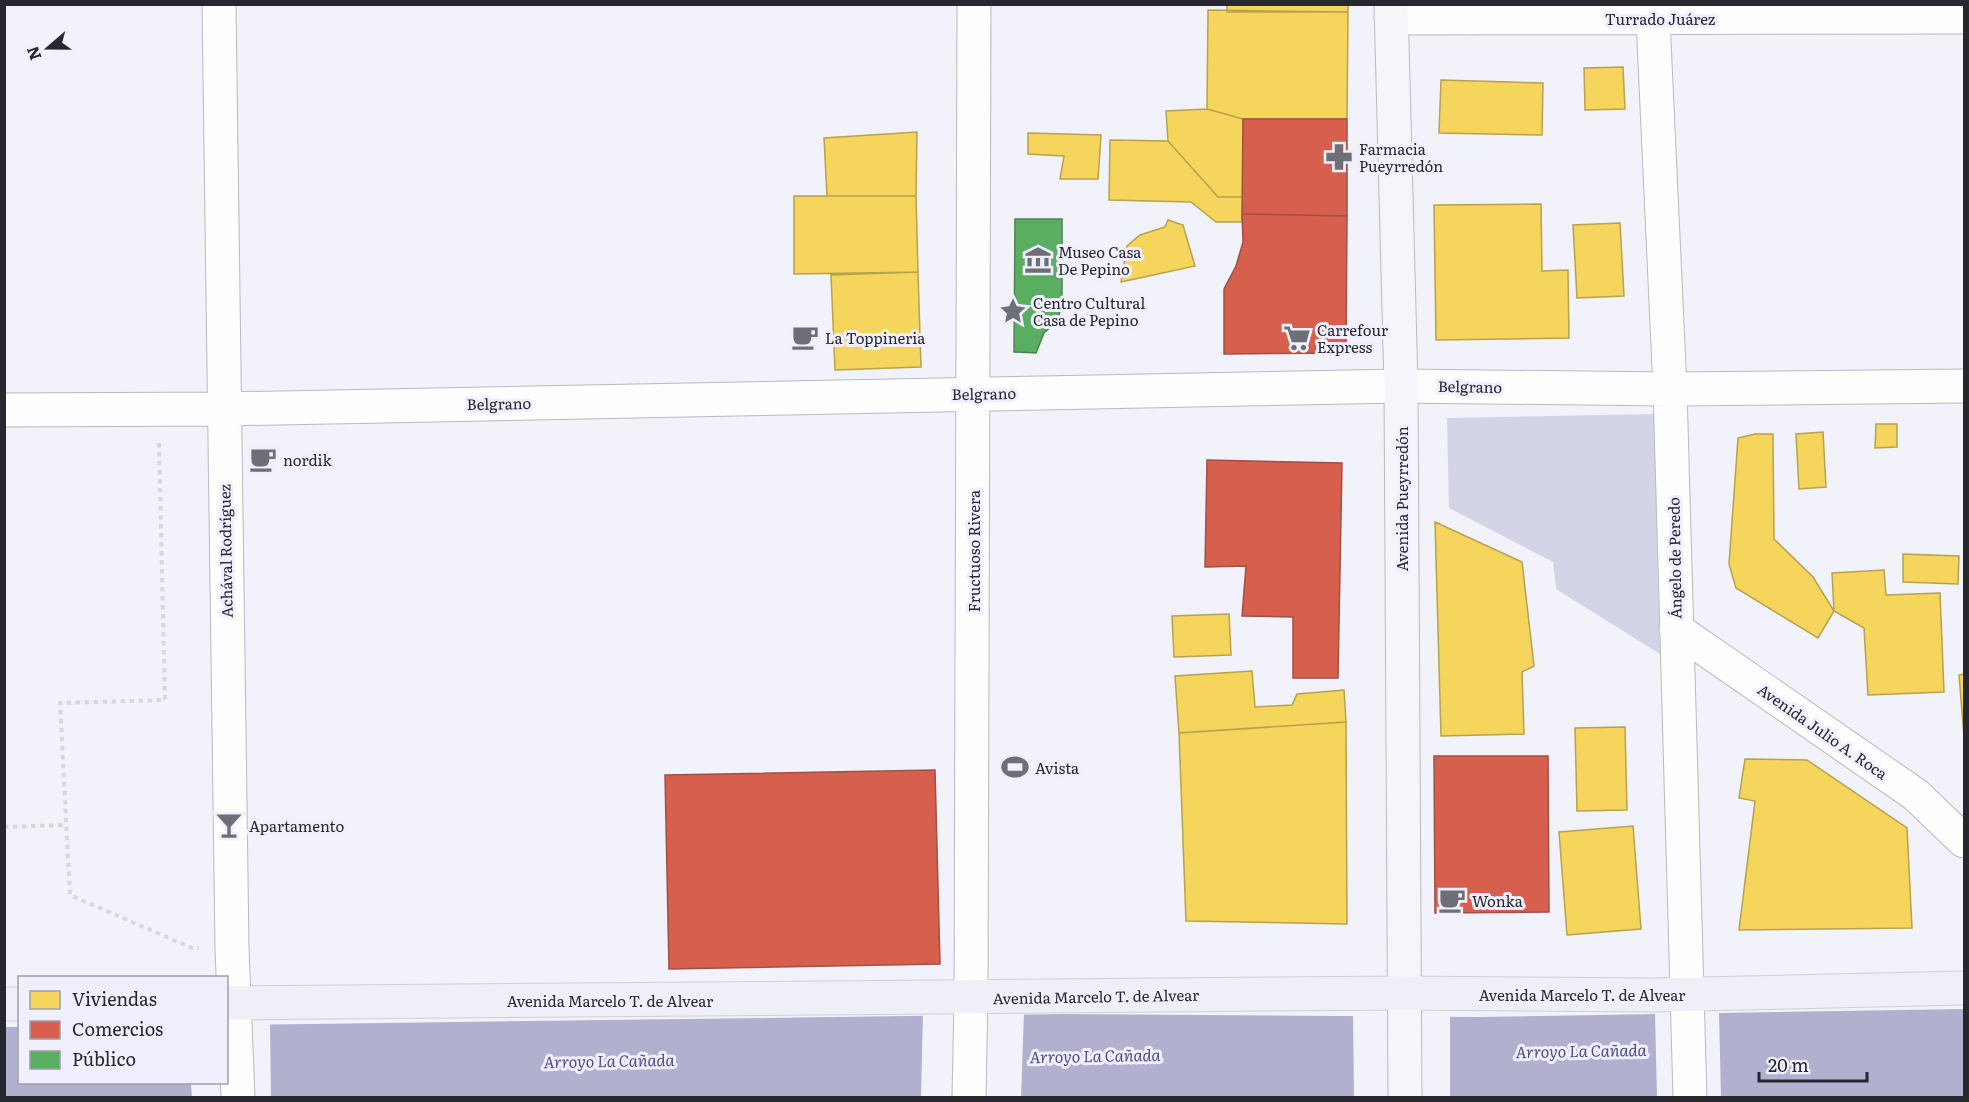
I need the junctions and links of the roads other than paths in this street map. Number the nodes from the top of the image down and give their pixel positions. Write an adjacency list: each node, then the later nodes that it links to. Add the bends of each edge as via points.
1 (219, 4): 10 (street, Achával Rodríguez)
2 (974, 4): 9 (street, Fructuoso Rivera)
3 (1391, 11): 5 (street, Turrado Juárez); 6 (main road, Avenida Pueyrredón)
4 (1965, 17): 5 (street, Turrado Juárez)
5 (1653, 19): 8 (street, Ángelo de Peredo)
6 (1401, 386): 8 (street, Belgrano); 9 (street, Belgrano); 17 (main road, Avenida Pueyrredón)
7 (1965, 386): 8 (street, Belgrano)
8 (1670, 389): 12 (street, Ángelo de Peredo)
9 (973, 393): 10 (street, Belgrano); 18 (street, Fructuoso Rivera)
10 (223, 409): 11 (street, Belgrano); 16 (street, Achával Rodríguez)
11 (4, 410)
12 (1676, 629): 13 (street, Avenida Julio A. Roca, via 1916,795); 15 (street, Ángelo de Peredo)
13 (1965, 841)
14 (1965, 988): 15 (main road, Avenida Marcelo T. de Alvear)
15 (1689, 994): 17 (main road, Avenida Marcelo T. de Alvear); 22 (street, Ángelo de Peredo)
16 (230, 1003): 18 (main road, Avenida Marcelo T. de Alvear); 19 (street, Achával Rodríguez)
17 (1402, 1006): 18 (main road, Avenida Marcelo T. de Alvear); 21 (main road, Avenida Pueyrredón)
18 (971, 1007): 20 (street, Fructuoso Rivera)
19 (238, 1098)
20 (969, 1098)
21 (1405, 1098)
22 (1690, 1098)

